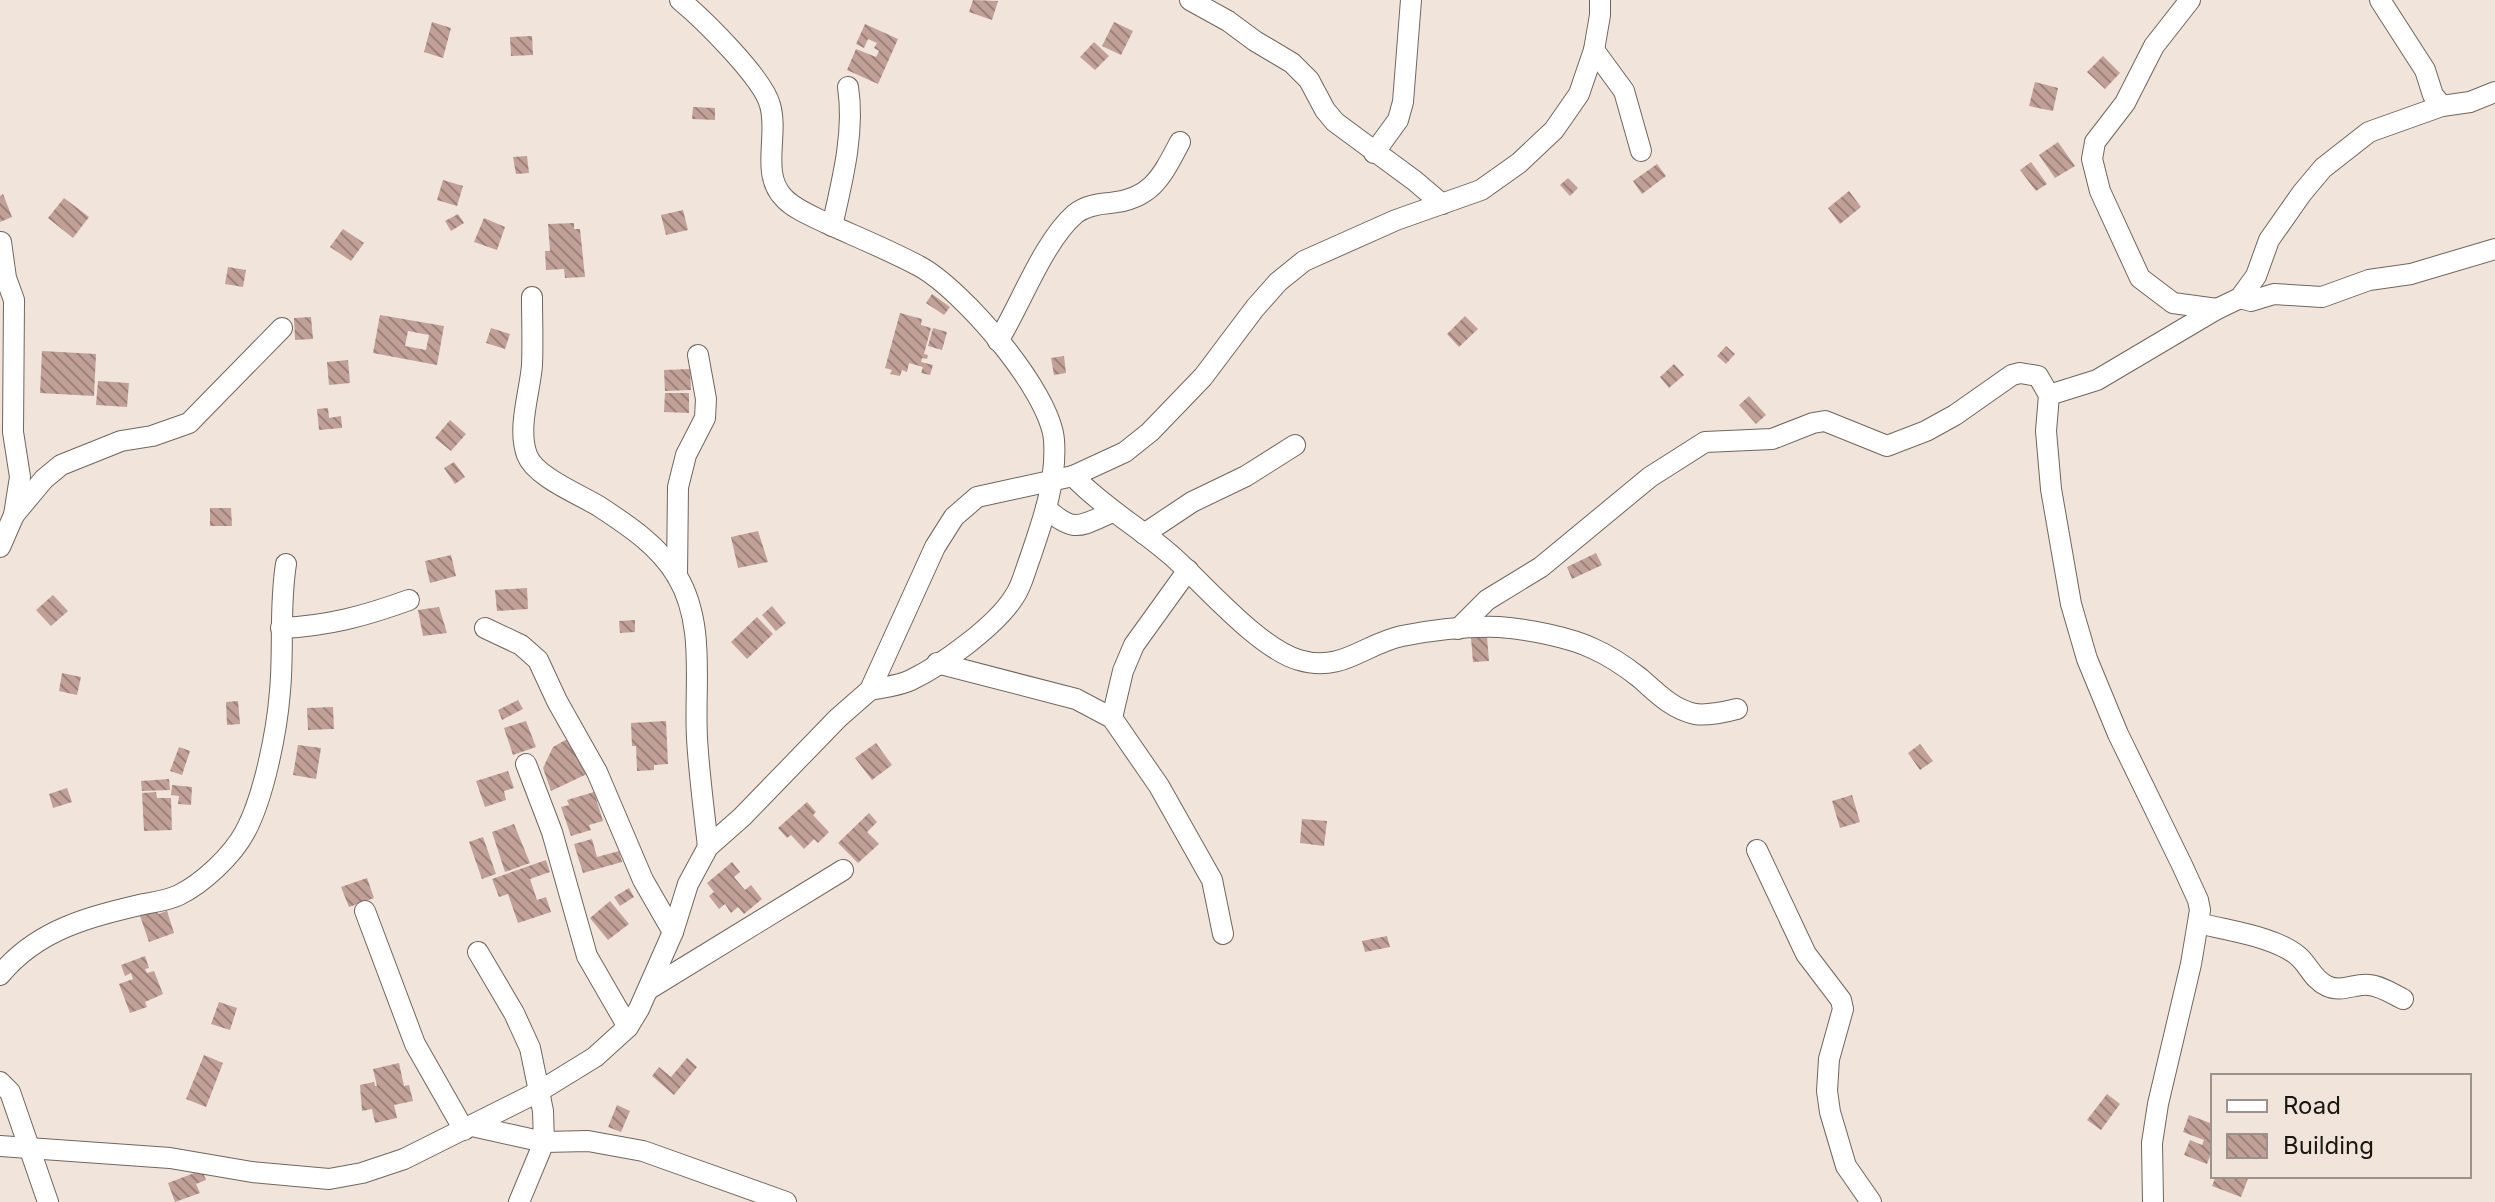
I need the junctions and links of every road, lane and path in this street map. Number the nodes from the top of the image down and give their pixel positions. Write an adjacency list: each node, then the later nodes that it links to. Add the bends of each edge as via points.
1 (680, 0): 15 (street, via 733,54 770,103 774,185 784,199)
2 (1190, 0): 13 (street, via 1292,63 1335,122)
3 (1411, 0): 13 (street, via 1403,102 1398,120)
4 (1600, 0): 7 (street)
5 (2190, 0): 20 (street, via 2154,46 2125,103 2095,142 2092,159 2100,191 2140,278 2173,303)
6 (2380, 0): 10 (street)
7 (1594, 50): 12 (street, via 1624,91); 14 (street, via 1579,94 1531,154 1481,190)
8 (848, 87): 15 (street, via 851,109)
9 (2495, 92): 10 (street)
10 (2442, 106): 19 (street, via 2369,132 2323,168 2269,240 2256,276)
11 (1180, 142): 22 (street, via 1156,184 1126,202 1077,212 1059,231)
12 (1641, 151)
13 (1374, 153): 14 (street)
14 (1442, 204): 26 (street, via 1304,261 1278,282 1203,377 1150,432 1114,459)
15 (832, 226): 22 (street, via 922,268)
16 (1, 242): 29 (street, via 14,300 13,432 20,477)
17 (2495, 249): 19 (street, via 2322,297)
18 (532, 297): 34 (street, via 527,458 641,535)
19 (2240, 298): 20 (street)
20 (2217, 309): 24 (street, via 2097,380)
21 (282, 328): 29 (street, via 189,423 121,441 61,465)
22 (998, 341): 26 (street, via 1029,381 1053,431)
23 (698, 355): 34 (street, via 705,418 680,475)
24 (2049, 395): 38 (street, via 2038,376 2012,375 1955,415 1887,446 1825,421 1772,439 1705,442 1650,477 1541,567 1487,600); 48 (street, via 2051,489 2075,617 2118,734 2198,900)
25 (1295, 445): 30 (street)
26 (1063, 479): 27 (street); 28 (street); 40 (street, via 977,497 954,517)
27 (1046, 508): 28 (street, via 1063,523 1079,527); 39 (street, via 1016,595 979,635)
28 (1113, 512): 30 (street)
29 (14, 515): 31 (street)
30 (1144, 534): 33 (street)
31 (0, 547)
32 (286, 564): 36 (street)
33 (1188, 570): 38 (street, via 1254,632 1297,659 1341,661 1401,636); 42 (street, via 1134,645)
34 (677, 576): 44 (street, via 694,627)
35 (409, 600): 36 (street, via 366,616)
36 (281, 628): 52 (street, via 277,718 259,799 244,834 220,863 179,896 58,929 33,942)
37 (485, 628): 49 (street, via 521,645 538,660)
38 (1458, 629): 41 (street, via 1499,627 1592,647 1679,709 1697,714)
39 (937, 663): 40 (street, via 910,681); 42 (street, via 1076,699)
40 (870, 690): 44 (street)
41 (1737, 709)
42 (1112, 718): 50 (street, via 1159,786 1212,880)
43 (526, 764): 55 (street, via 552,832 587,956)
44 (708, 847): 49 (street, via 688,884)
45 (1757, 850): 65 (street, via 1806,954 1841,1000 1829,1059 1830,1112 1846,1166)
46 (843, 870): 53 (street)
47 (365, 911): 58 (street, via 415,1044)
48 (2199, 923): 54 (street, via 2290,950 2310,973 2338,990 2367,984); 66 (street, via 2158,1104 2152,1143)
49 (673, 932): 53 (street)
50 (1223, 934)
51 (478, 952): 57 (street, via 530,1048)
52 (0, 975)
53 (649, 989): 55 (street)
54 (2403, 999)
55 (628, 1027): 57 (street, via 595,1057)
56 (0, 1082): 61 (street, via 10,1092)
57 (538, 1092): 58 (street); 59 (street)
58 (468, 1128): 59 (street); 61 (street, via 404,1159 329,1179)
59 (544, 1142): 63 (street); 64 (street, via 588,1141 643,1151)
60 (0, 1146): 61 (street)
61 (30, 1147): 62 (street)
62 (48, 1202)
63 (519, 1202)
64 (786, 1202)
65 (1871, 1202)
66 (2153, 1202)

